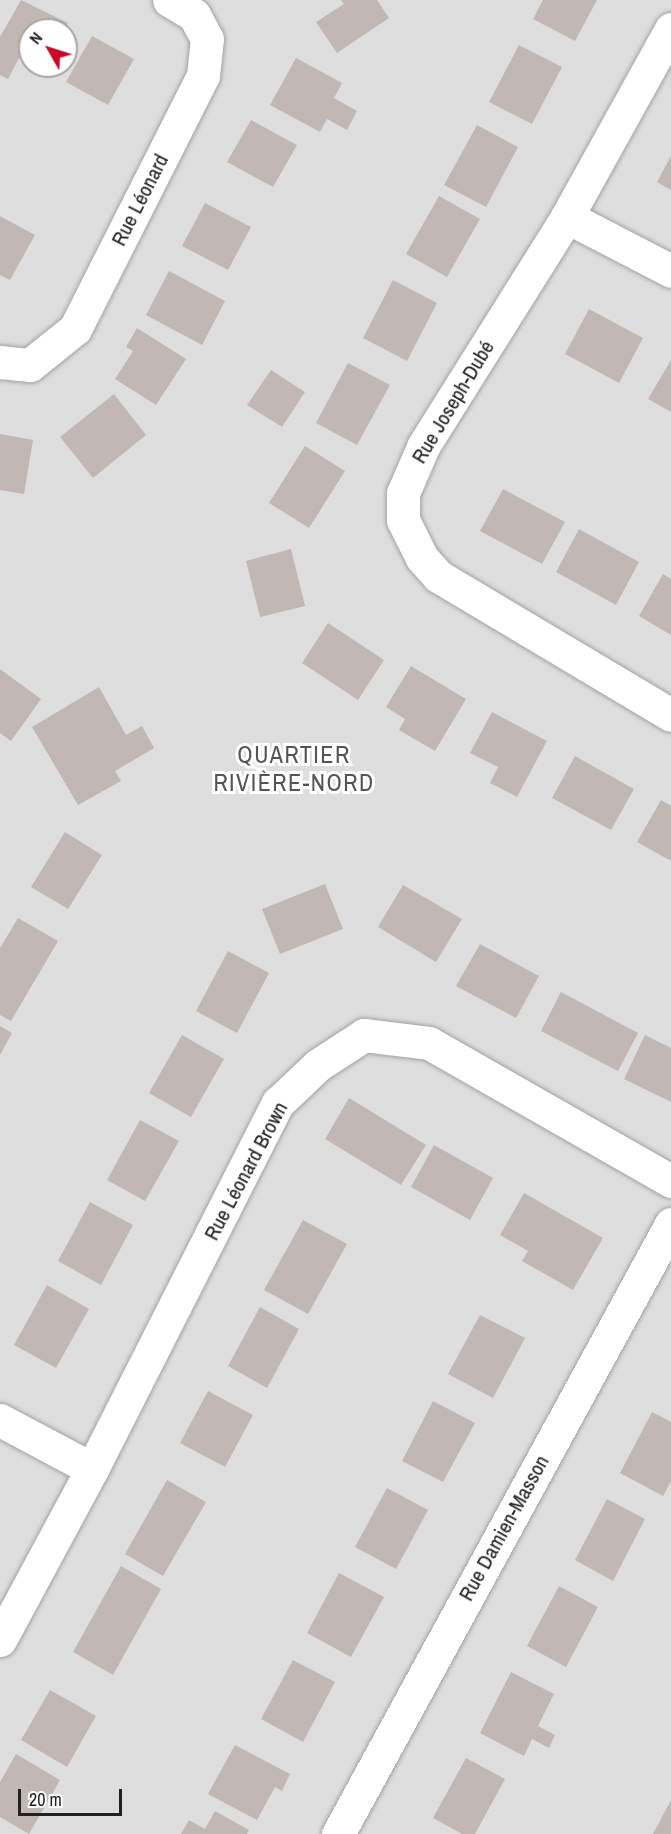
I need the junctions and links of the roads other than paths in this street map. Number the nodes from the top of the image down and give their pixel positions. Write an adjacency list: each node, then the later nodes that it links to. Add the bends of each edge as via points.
1 (169, 0): 5 (street, Rue Léonard, via 194,15 207,39 203,76 75,328 30,365)
2 (671, 29): 3 (street, Rue Joseph-Dubé)
3 (567, 217): 4 (street); 6 (street, Rue Joseph-Dubé, via 423,447 403,493 403,520 422,558 438,576)
4 (671, 271)
5 (0, 362)
6 (671, 715)
7 (671, 1181): 10 (street, Rue Léonard Brown, via 429,1043 364,1035 318,1065 278,1103)
8 (671, 1224): 12 (street, Rue Damien-Masson)
9 (0, 1420): 10 (street)
10 (92, 1469): 11 (street, Rue Léonard Brown)
11 (0, 1640)
12 (338, 1834)

